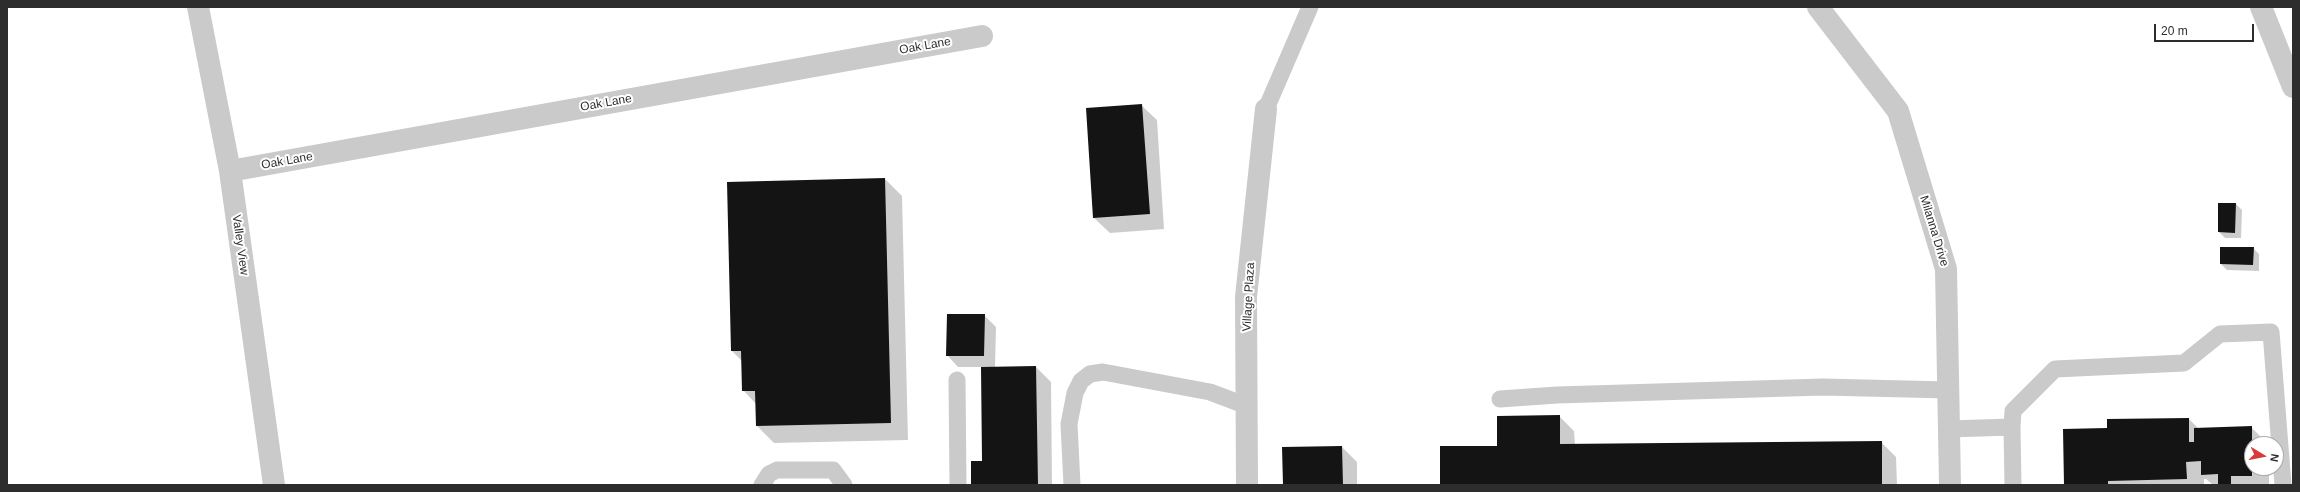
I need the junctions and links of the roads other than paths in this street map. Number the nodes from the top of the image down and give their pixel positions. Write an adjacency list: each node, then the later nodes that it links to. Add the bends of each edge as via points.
1 (198, 7): 8 (street, Valley View)
2 (1310, 7): 7 (lane)
3 (1818, 7): 10 (street, Milanna Drive, via 1898,111 1946,269)
4 (2261, 7): 6 (street)
5 (982, 36): 8 (street, Oak Lane)
6 (2293, 87)
7 (1266, 109): 12 (street, Village Plaza, via 1246,297)
8 (230, 171): 15 (street, Valley View)
9 (957, 380): 18 (lane)
10 (1948, 390): 11 (lane, via 1823,387); 14 (street, Milanna Drive)
11 (1500, 399)
12 (1247, 406): 19 (lane, via 1210,392 1103,372 1090,374 1081,381 1075,394 1069,424); 20 (street, Village Plaza)
13 (2012, 427): 14 (lane); 22 (lane); 23 (lane, via 2013,411 2055,368 2184,363 2220,334 2271,332)
14 (1949, 429): 21 (street, Milanna Drive)
15 (274, 485)
16 (762, 485): 17 (lane, via 769,474 777,470 833,470)
17 (844, 485)
18 (958, 485)
19 (1072, 485)
20 (1248, 485)
21 (1950, 485)
22 (2013, 485)
23 (2283, 485)

